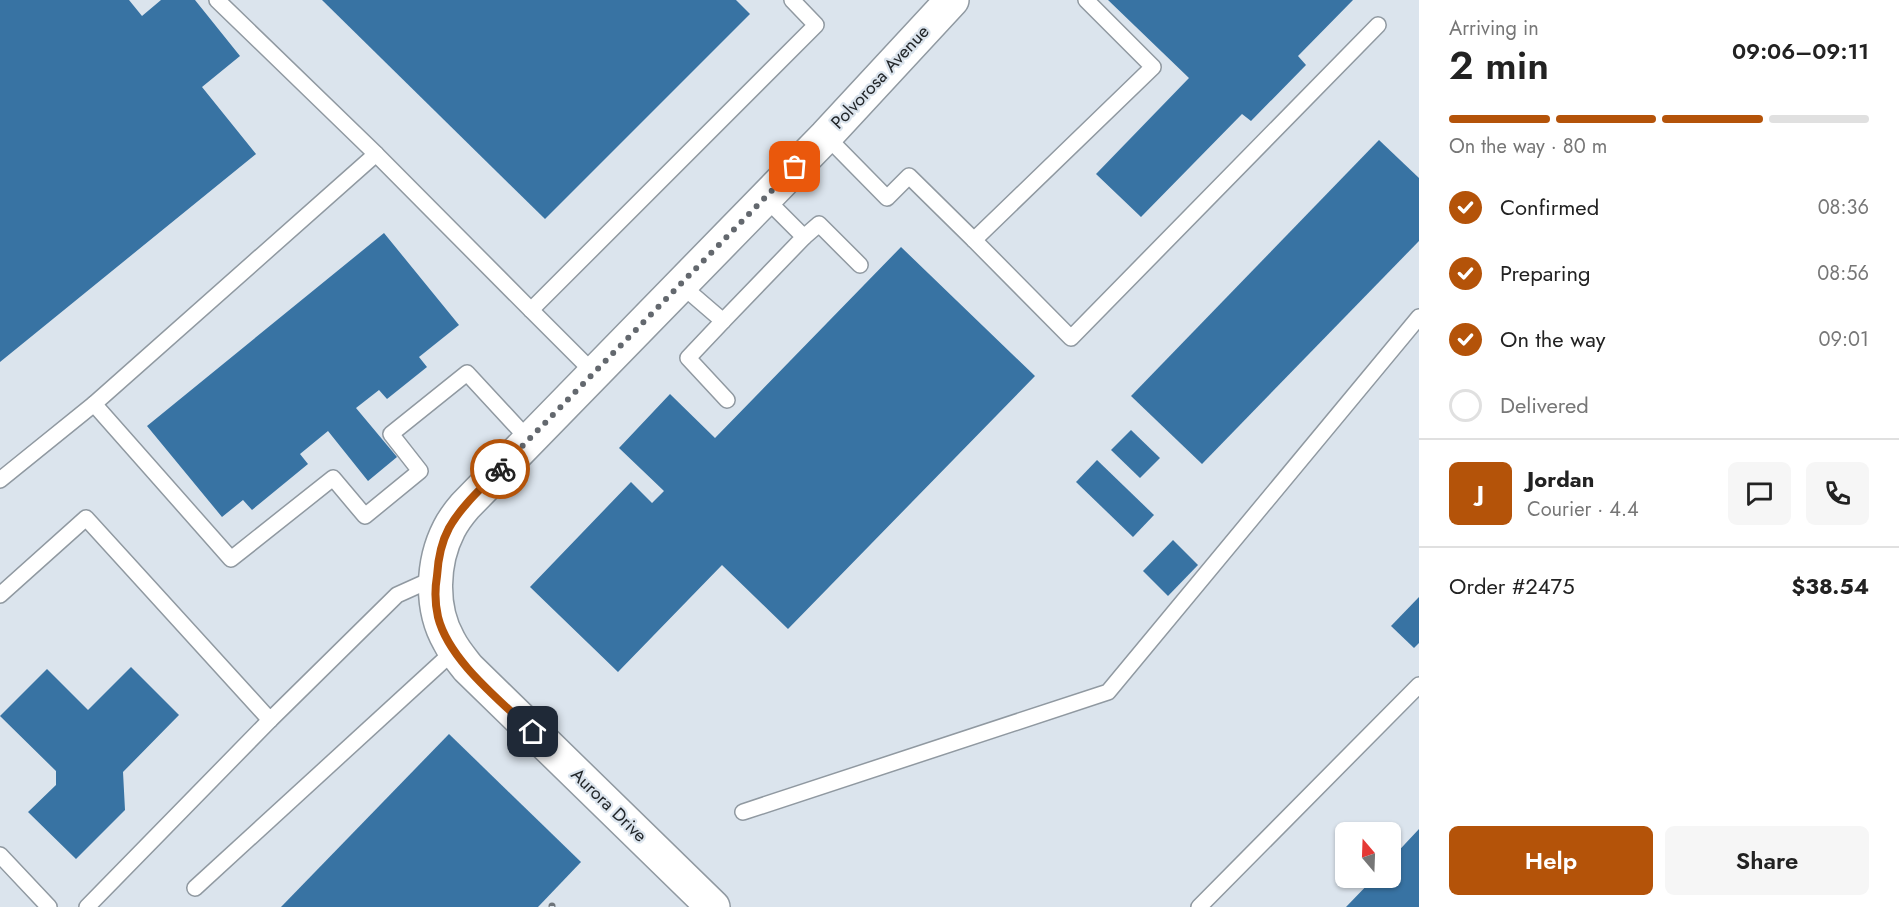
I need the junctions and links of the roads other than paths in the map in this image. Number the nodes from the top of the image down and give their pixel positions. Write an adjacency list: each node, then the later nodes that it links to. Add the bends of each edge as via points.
1 (217, 0): 7 (lane)
2 (792, 0): 13 (lane, via 816,25)
3 (952, 0): 6 (street, Polvorosa Avenue)
4 (1086, 0): 10 (lane, via 1153,68)
5 (1378, 25): 10 (lane, via 1071,338)
6 (826, 136): 8 (street, Polvorosa Avenue); 10 (lane, via 887,198 909,176)
7 (376, 154): 13 (lane); 18 (lane)
8 (765, 198): 9 (lane); 12 (street, Polvorosa Avenue)
9 (804, 237): 11 (lane, via 819,224); 15 (lane)
10 (974, 240)
11 (860, 265)
12 (680, 284): 15 (lane); 16 (street, Polvorosa Avenue)
13 (531, 310): 16 (lane)
14 (1419, 316): 26 (lane, via 1108,692)
15 (723, 321): 17 (lane, via 687,358)
16 (594, 373): 19 (street, Polvorosa Avenue)
17 (727, 400)
18 (94, 404): 19 (lane, via 231,559 333,478 365,516 420,471 391,434 467,373); 20 (lane)
19 (529, 440): 21 (street, Polvorosa Avenue, via 449,528 439,555)
20 (0, 480)
21 (436, 580): 23 (street, Aurora Drive, via 438,617); 25 (lane, via 397,595)
22 (0, 595): 25 (lane, via 86,518)
23 (455, 650): 28 (lane); 31 (street, Aurora Drive, via 468,668)
24 (1419, 685): 32 (lane)
25 (270, 720): 30 (lane)
26 (743, 812)
27 (0, 855): 29 (lane)
28 (195, 888)
29 (49, 907)
30 (87, 907)
31 (713, 907)
32 (1199, 907)

